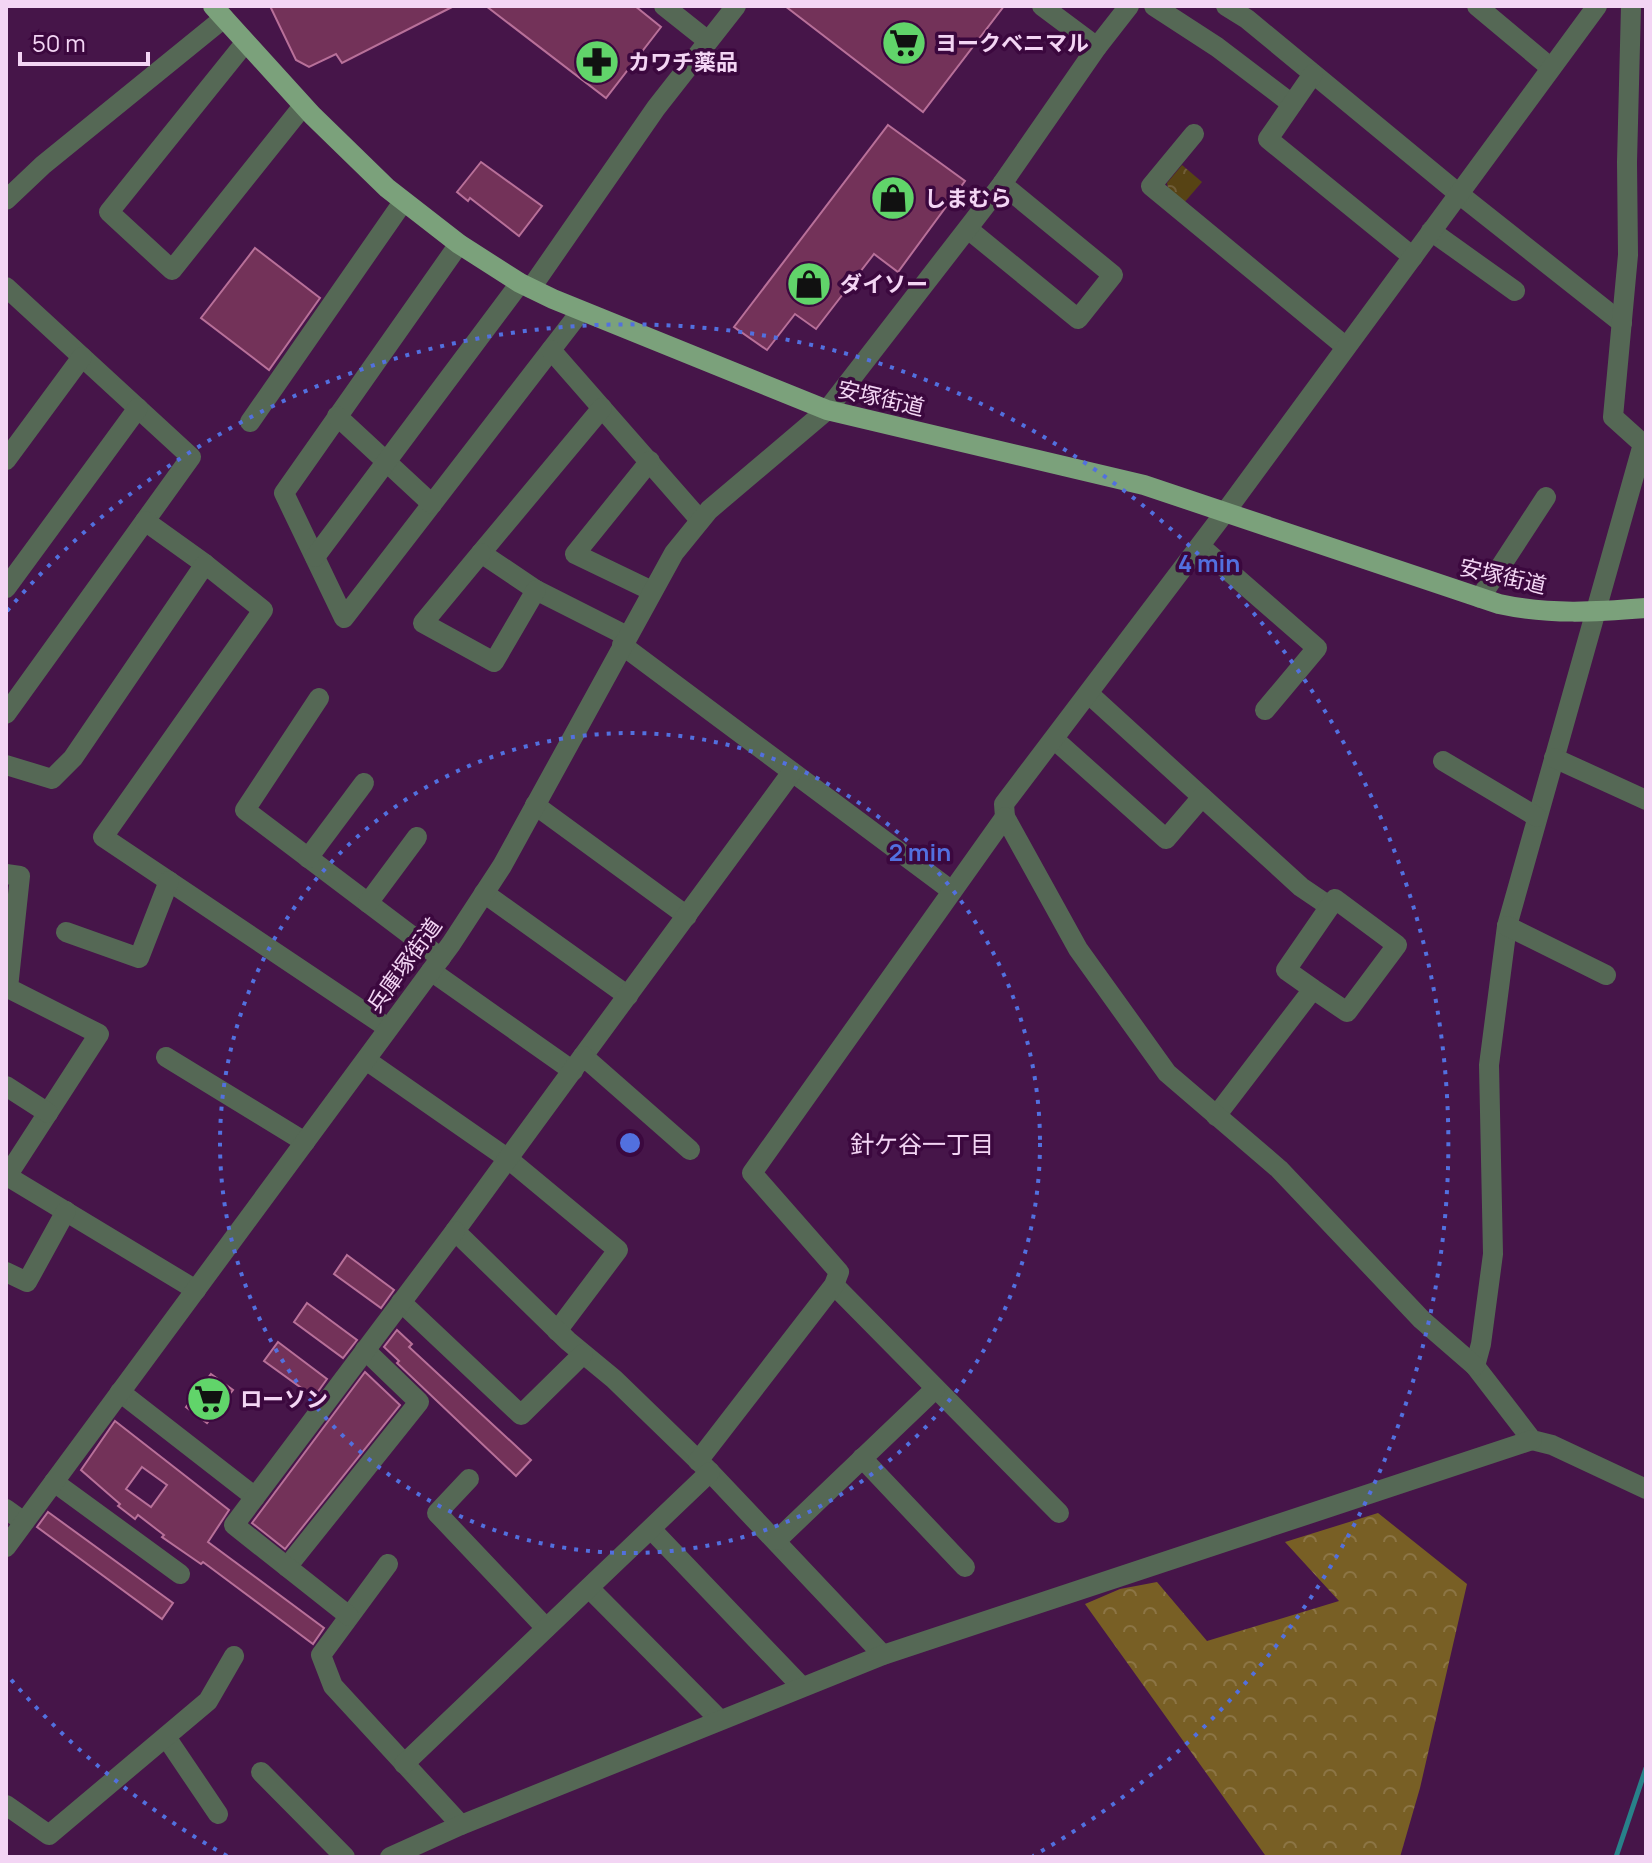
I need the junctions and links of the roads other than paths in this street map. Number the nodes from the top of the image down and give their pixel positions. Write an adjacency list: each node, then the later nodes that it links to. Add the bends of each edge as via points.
1 (664, 6): 11 (street)
2 (736, 6): 11 (street)
3 (1042, 6): 13 (street)
4 (1129, 6): 13 (street, 兵庫塚街道)
5 (1154, 6): 16 (street)
6 (1226, 6): 15 (street)
7 (1477, 6): 14 (street)
8 (1597, 6): 14 (street)
9 (1631, 6): 19 (street)
10 (218, 12): 12 (main road, 安塚街道); 22 (street)
11 (708, 41): 28 (street)
12 (245, 43): 17 (main road, 安塚街道); 17 (street, via 109,212 172,270)
13 (1097, 47): 20 (street, 兵庫塚街道)
14 (1551, 68): 21 (street)
15 (1313, 74): 16 (street); 21 (street)
16 (1292, 104): 27 (street, via 1268,139)
17 (303, 106): 23 (main road, 安塚街道)
18 (1194, 134): 33 (street, via 1151,186)
19 (1636, 165): 32 (street)
20 (1002, 184): 24 (street, 兵庫塚街道); 24 (street, via 1113,275 1078,319)
21 (1459, 194): 25 (street); 32 (street)
22 (6, 200)
23 (403, 202): 26 (main road, 安塚街道); 40 (street)
24 (968, 229): 38 (street, 兵庫塚街道)
25 (1431, 231): 27 (street); 30 (street)
26 (459, 244): 28 (main road, 安塚街道); 39 (street)
27 (1413, 257): 33 (street)
28 (526, 285): 31 (main road, 安塚街道); 43 (street)
29 (6, 287): 35 (street)
30 (1515, 291)
31 (581, 311): 34 (street); 38 (main road, 安塚街道)
32 (1622, 323): 58 (street, via 1613,417 1643,444)
33 (1346, 347): 46 (street)
34 (551, 350): 37 (street); 45 (street)
35 (82, 357): 36 (street); 41 (street)
36 (138, 408): 48 (street, via 191,457); 53 (street)
37 (602, 408): 42 (street); 50 (street)
38 (827, 410): 46 (main road, 安塚街道, via 1090,472); 47 (street, 兵庫塚街道)
39 (337, 416): 43 (street); 51 (street, via 284,493)
40 (250, 422)
41 (6, 460)
42 (650, 461): 47 (street); 55 (street, via 575,554)
43 (387, 462): 45 (street); 51 (street)
44 (1546, 497): 56 (street)
45 (432, 504): 51 (street, via 344,618)
46 (1226, 511): 49 (street); 56 (main road, 安塚街道)
47 (700, 520): 55 (street, 兵庫塚街道)
48 (145, 521): 52 (street); 63 (street)
49 (1200, 546): 60 (street); 62 (street, via 1317,648)
50 (481, 553): 54 (street); 54 (street, via 423,623 494,662)
51 (315, 557)
52 (205, 564): 67 (street, via 73,758 52,779); 78 (street, via 263,610 103,837)
53 (6, 588)
54 (536, 590): 59 (street)
55 (652, 591): 59 (street, 兵庫塚街道)
56 (1480, 598): 58 (main road, 安塚街道, via 1532,611)
57 (1646, 608): 58 (main road, 安塚街道)
58 (1595, 612): 65 (street)
59 (625, 640): 68 (street); 72 (street, 兵庫塚街道)
60 (1089, 694): 64 (street); 70 (street)
61 (319, 698): 76 (street, via 245,810)
62 (1265, 710)
63 (6, 714)
64 (1055, 740): 70 (street, via 1166,839); 73 (street, via 1004,804)
65 (1554, 758): 71 (street); 74 (street)
66 (1443, 761): 74 (street)
67 (6, 765)
68 (792, 772): 79 (street); 83 (street)
69 (364, 783): 76 (street)
70 (1202, 797): 82 (street)
71 (1646, 800)
72 (535, 805): 80 (street, 兵庫塚街道); 83 (street)
73 (1005, 817): 79 (street); 97 (street, via 1078,949 1167,1073)
74 (1537, 817): 84 (street)
75 (417, 837): 81 (street)
76 (308, 858): 81 (street)
77 (6, 874): 88 (street, via 20,876)
78 (169, 881): 85 (street, via 139,958); 91 (street)
79 (952, 891): 105 (street, via 752,1173 839,1272)
80 (484, 893): 86 (street, 兵庫塚街道); 90 (street)
81 (368, 903): 86 (street)
82 (1329, 906): 89 (street, via 1286,970); 89 (street, via 1335,899 1397,945 1347,1012)
83 (687, 916): 90 (street)
84 (1507, 926): 87 (street); 111 (street, via 1489,1065 1493,1254)
85 (66, 932)
86 (436, 964): 91 (street, 兵庫塚街道); 94 (street)
87 (1606, 975)
88 (7, 988): 96 (street, via 99,1034)
89 (1313, 989): 97 (street)
90 (628, 996): 94 (street)
91 (388, 1028): 93 (street, 兵庫塚街道)
92 (166, 1057): 98 (street)
93 (366, 1060): 98 (street, 兵庫塚街道); 100 (street)
94 (578, 1063): 99 (street); 100 (street)
95 (6, 1086): 96 (street)
96 (48, 1113): 101 (street)
97 (1216, 1116): 111 (street, via 1279,1169 1422,1320)
98 (305, 1142): 106 (street, 兵庫塚街道)
99 (690, 1150)
100 (507, 1158): 103 (street); 108 (street, via 618,1250)
101 (7, 1175): 102 (street)
102 (66, 1211): 104 (street, via 27,1282); 106 (street)
103 (455, 1231): 107 (street); 108 (street)
104 (6, 1272)
105 (834, 1285): 112 (street); 116 (street)
106 (196, 1290): 113 (street, 兵庫塚街道)
107 (401, 1302): 109 (street); 110 (street, via 521,1415)
108 (557, 1331): 110 (street)
109 (365, 1350): 120 (street); 128 (street, via 419,1402)
110 (583, 1354): 116 (street)
111 (1475, 1366): 114 (street)
112 (935, 1389): 115 (street); 122 (street)
113 (120, 1392): 118 (street, 兵庫塚街道); 120 (street)
114 (1532, 1440): 119 (street); 134 (street)
115 (862, 1458): 125 (street); 129 (street)
116 (704, 1466): 124 (street); 125 (street)
117 (469, 1479): 133 (street, via 437,1513)
118 (54, 1482): 123 (street, 兵庫塚街道); 130 (street)
119 (1646, 1489)
120 (255, 1497): 128 (street, via 234,1525)
121 (6, 1509): 123 (street)
122 (1059, 1513)
123 (24, 1522): 126 (street, 兵庫塚街道)
124 (651, 1529): 131 (street); 136 (street)
125 (777, 1540): 134 (street)
126 (6, 1547)
127 (388, 1564): 132 (street)
128 (287, 1567): 132 (street)
129 (965, 1567)
130 (180, 1574)
131 (589, 1588): 133 (street); 137 (street)
132 (349, 1616): 139 (street, via 321,1655 333,1686)
133 (546, 1628): 139 (street)
134 (883, 1655): 136 (street)
135 (234, 1656): 138 (street, via 208,1701)
136 (802, 1687): 137 (street)
137 (720, 1720): 143 (street)
138 (166, 1737): 141 (street, via 49,1835); 142 (street)
139 (404, 1764): 143 (street)
140 (261, 1772): 144 (street)
141 (6, 1805)
142 (218, 1814)
143 (461, 1825): 145 (street)
144 (345, 1857)
145 (390, 1857)

